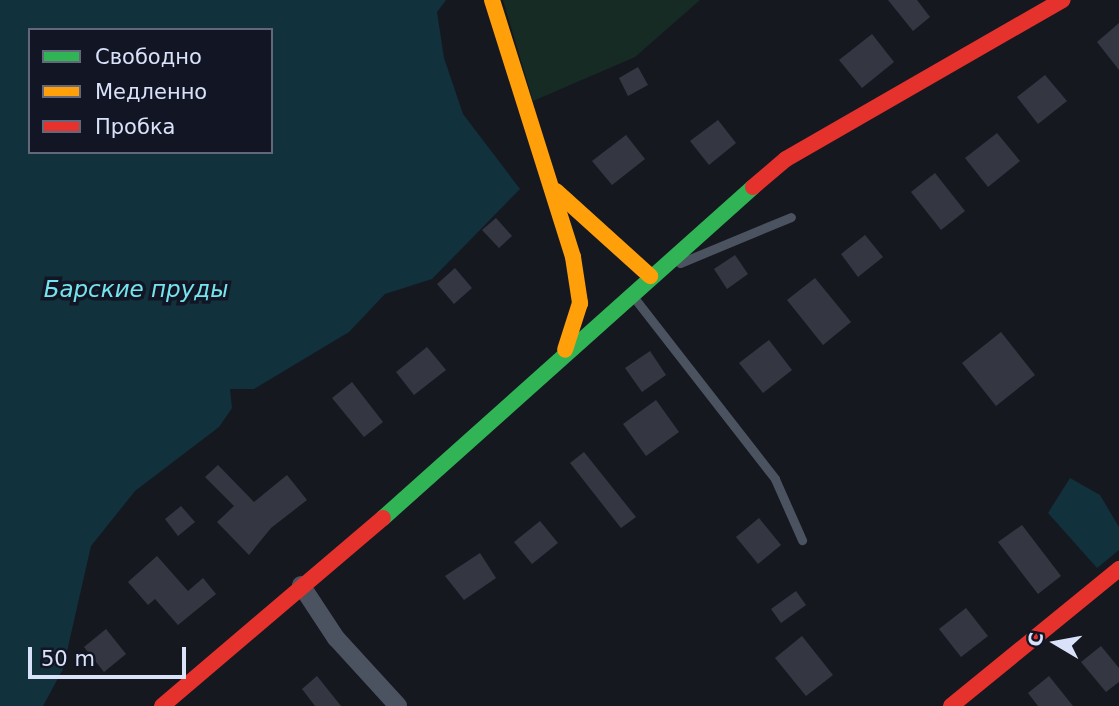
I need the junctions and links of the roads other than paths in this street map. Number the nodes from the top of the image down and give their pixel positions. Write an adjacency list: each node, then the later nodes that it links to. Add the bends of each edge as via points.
1 (492, 0): 3 (street)
2 (1062, 0): 5 (street, via 786,159)
3 (556, 191): 5 (street); 7 (street)
4 (791, 217): 5 (lane)
5 (650, 276): 6 (street)
6 (631, 294): 8 (street); 10 (lane, via 775,479)
7 (580, 303): 8 (street); 9 (street)
8 (608, 313): 9 (street)
9 (564, 352): 12 (street, via 361,537)
10 (802, 540)
11 (1119, 569): 13 (street)
12 (293, 587): 14 (street); 15 (street)
13 (955, 705)
14 (162, 706)
15 (398, 706)

